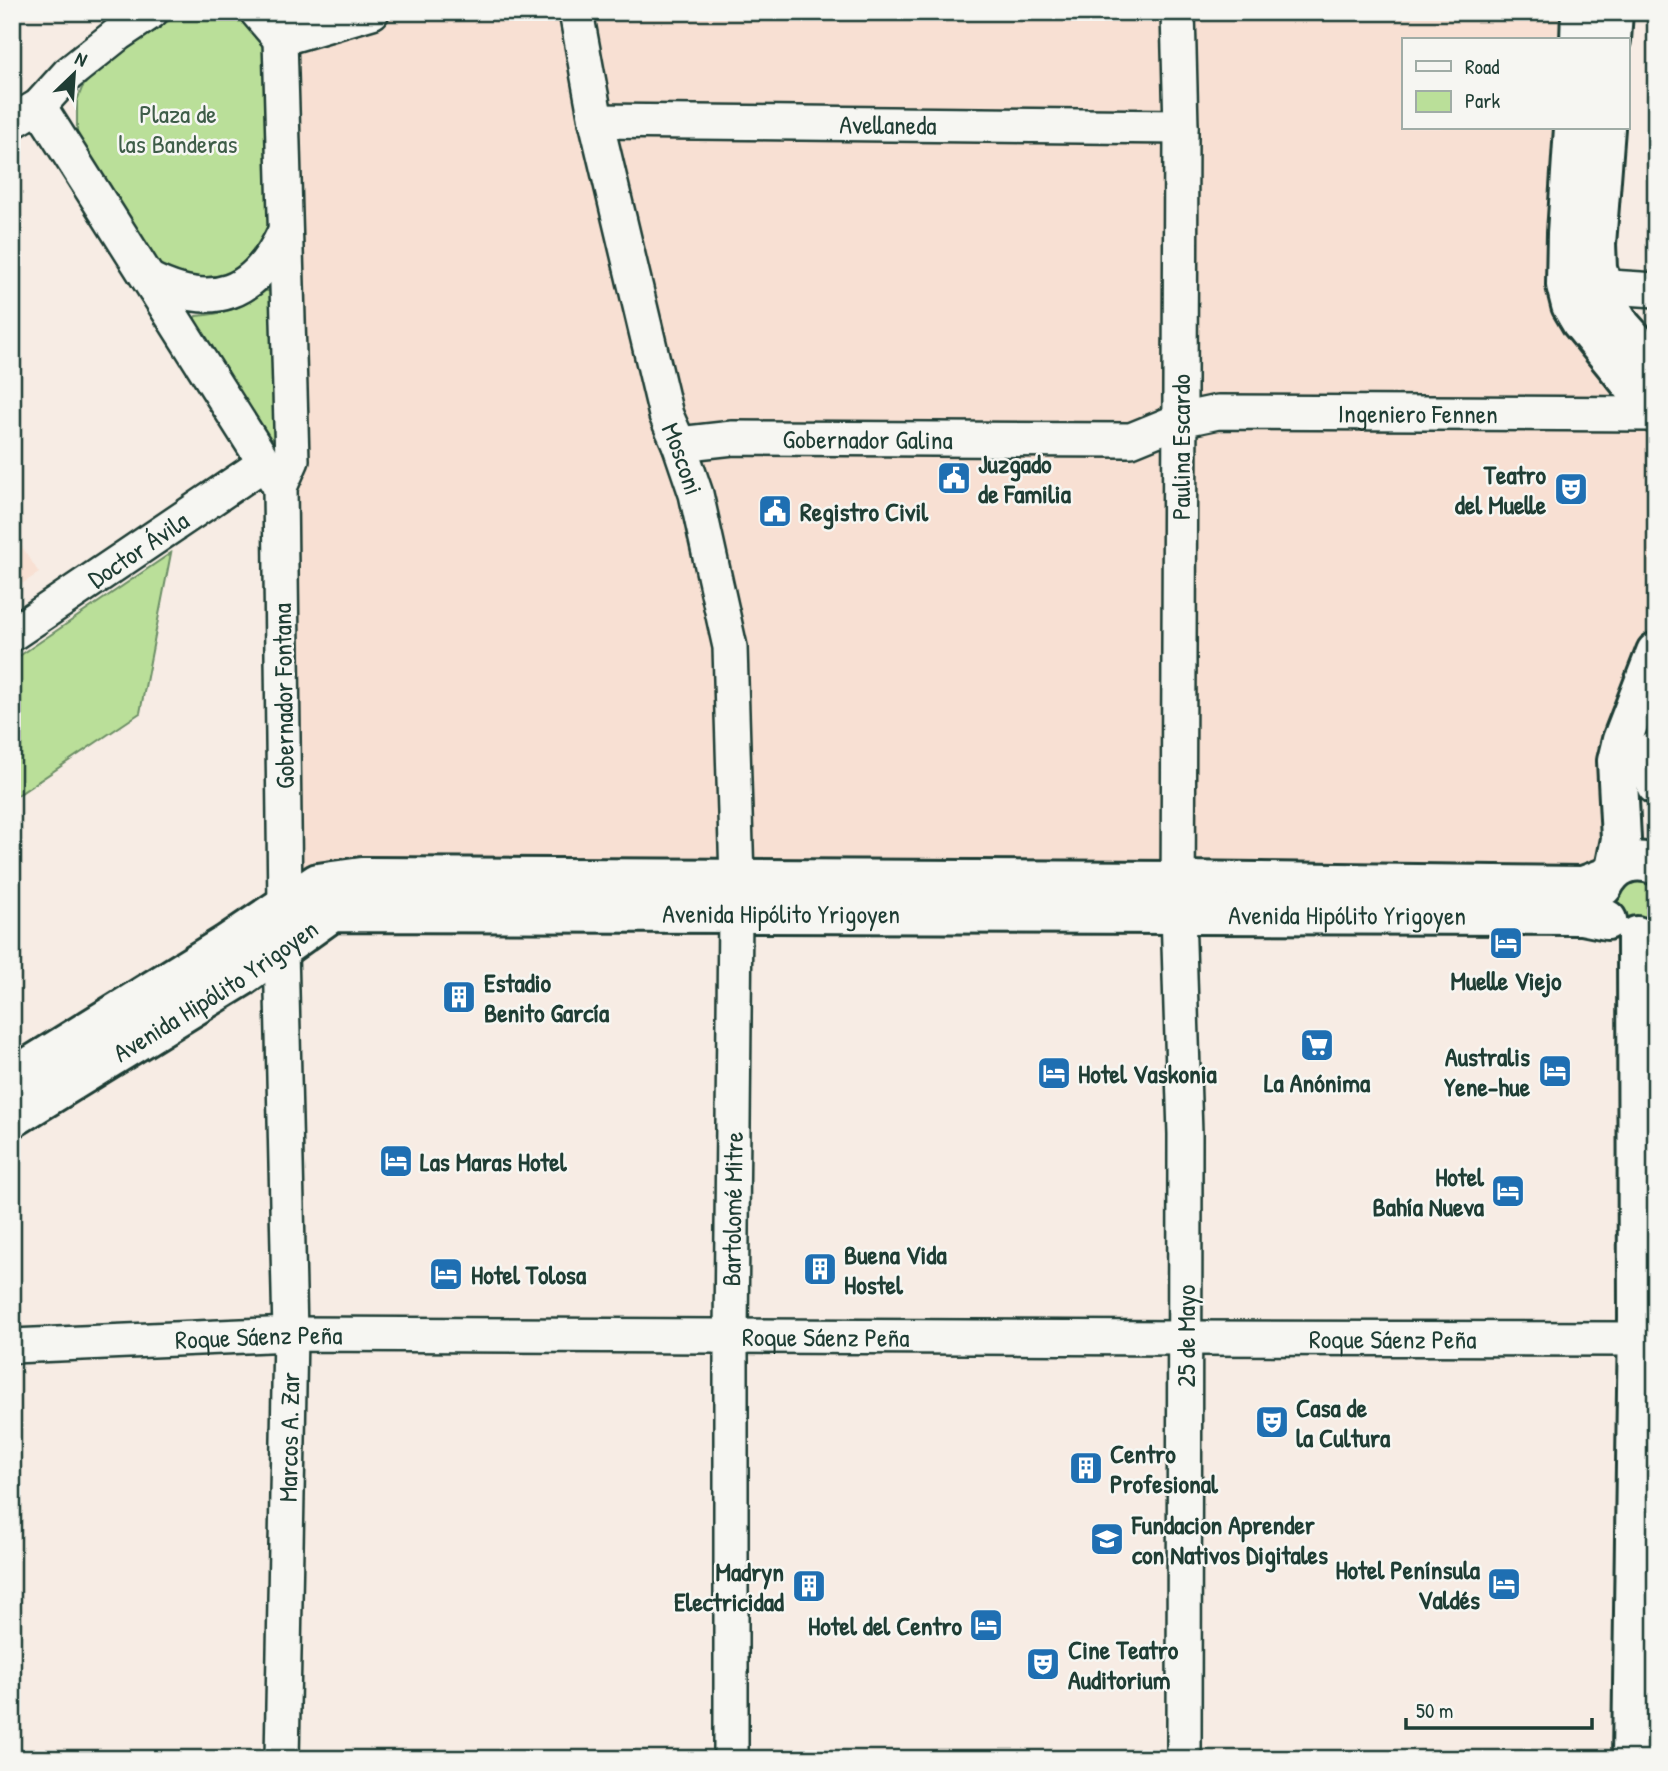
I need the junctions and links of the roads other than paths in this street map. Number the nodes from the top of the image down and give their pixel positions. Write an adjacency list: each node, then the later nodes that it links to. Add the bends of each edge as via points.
1 (151, 12): 8 (street)
2 (257, 12): 9 (street)
3 (372, 12): 9 (street)
4 (576, 12): 13 (street, Mosconi)
5 (1178, 12): 14 (street, Paulina Escardo)
6 (1581, 12): 10 (main road)
7 (1613, 12): 11 (main road)
8 (112, 23): 12 (street)
9 (282, 26): 17 (street, Gobernador Fontana)
10 (1580, 38)
11 (1611, 38)
12 (26, 114): 18 (street)
13 (596, 121): 14 (street, Avellaneda); 24 (street, Mosconi, via 666,415)
14 (1181, 127): 23 (street, Paulina Escardo)
15 (1574, 130): 19 (main road, via 1567,233)
16 (1605, 130): 19 (main road, via 1597,270)
17 (285, 230): 18 (street, Gobernador Fontana, via 265,266 236,289 215,295 193,294 170,290); 25 (street, Gobernador Fontana, via 292,460)
18 (149, 279): 25 (street)
19 (1584, 285): 20 (street); 21 (main road, via 1608,304); 22 (main road, via 1571,305 1581,323)
20 (1656, 290)
21 (1656, 365)
22 (1656, 414): 23 (street, Ingeniero Fennen, via 1218,412)
23 (1180, 421): 24 (street, Gobernador Galina, via 1131,440 733,438); 33 (street, Paulina Escardo)
24 (679, 443): 32 (street, Mosconi, via 696,494 730,647)
25 (273, 475): 26 (street, Doctor Ávila); 34 (street, Gobernador Fontana)
26 (12, 634)
27 (1656, 652): 31 (main road, via 1617,761 1621,839)
28 (1656, 751): 29 (main road)
29 (1656, 785)
30 (1656, 866): 31 (main road, Avenida Hipólito Yrigoyen, via 1635,861)
31 (1611, 873): 33 (main road, Avenida Hipólito Yrigoyen, via 1583,886); 35 (main road, via 1602,888 1602,910)
32 (736, 895): 33 (main road, Avenida Hipólito Yrigoyen); 34 (main road, Avenida Hipólito Yrigoyen, via 362,877 318,883); 36 (main road, Avenida Hipólito Yrigoyen, via 332,912); 40 (street, Bartolomé Mitre)
33 (1178, 897): 35 (main road, Avenida Hipólito Yrigoyen, via 1583,915); 41 (street, 25 de Mayo)
34 (285, 905): 36 (street, Marcos A. Zar); 37 (main road, Avenida Hipólito Yrigoyen)
35 (1634, 929): 42 (main road)
36 (281, 949): 38 (main road, Avenida Hipólito Yrigoyen); 39 (street, Marcos A. Zar)
37 (12, 1078)
38 (12, 1118)
39 (290, 1334): 40 (street, Roque Sáenz Peña); 43 (street, Roque Sáenz Peña); 44 (street, Marcos A. Zar)
40 (731, 1335): 41 (street, Roque Sáenz Peña); 45 (street, Bartolomé Mitre)
41 (1185, 1338): 42 (street, Roque Sáenz Peña); 46 (street, 25 de Mayo)
42 (1638, 1339): 47 (main road)
43 (12, 1346)
44 (282, 1759)
45 (732, 1759)
46 (1184, 1759)
47 (1632, 1759)

